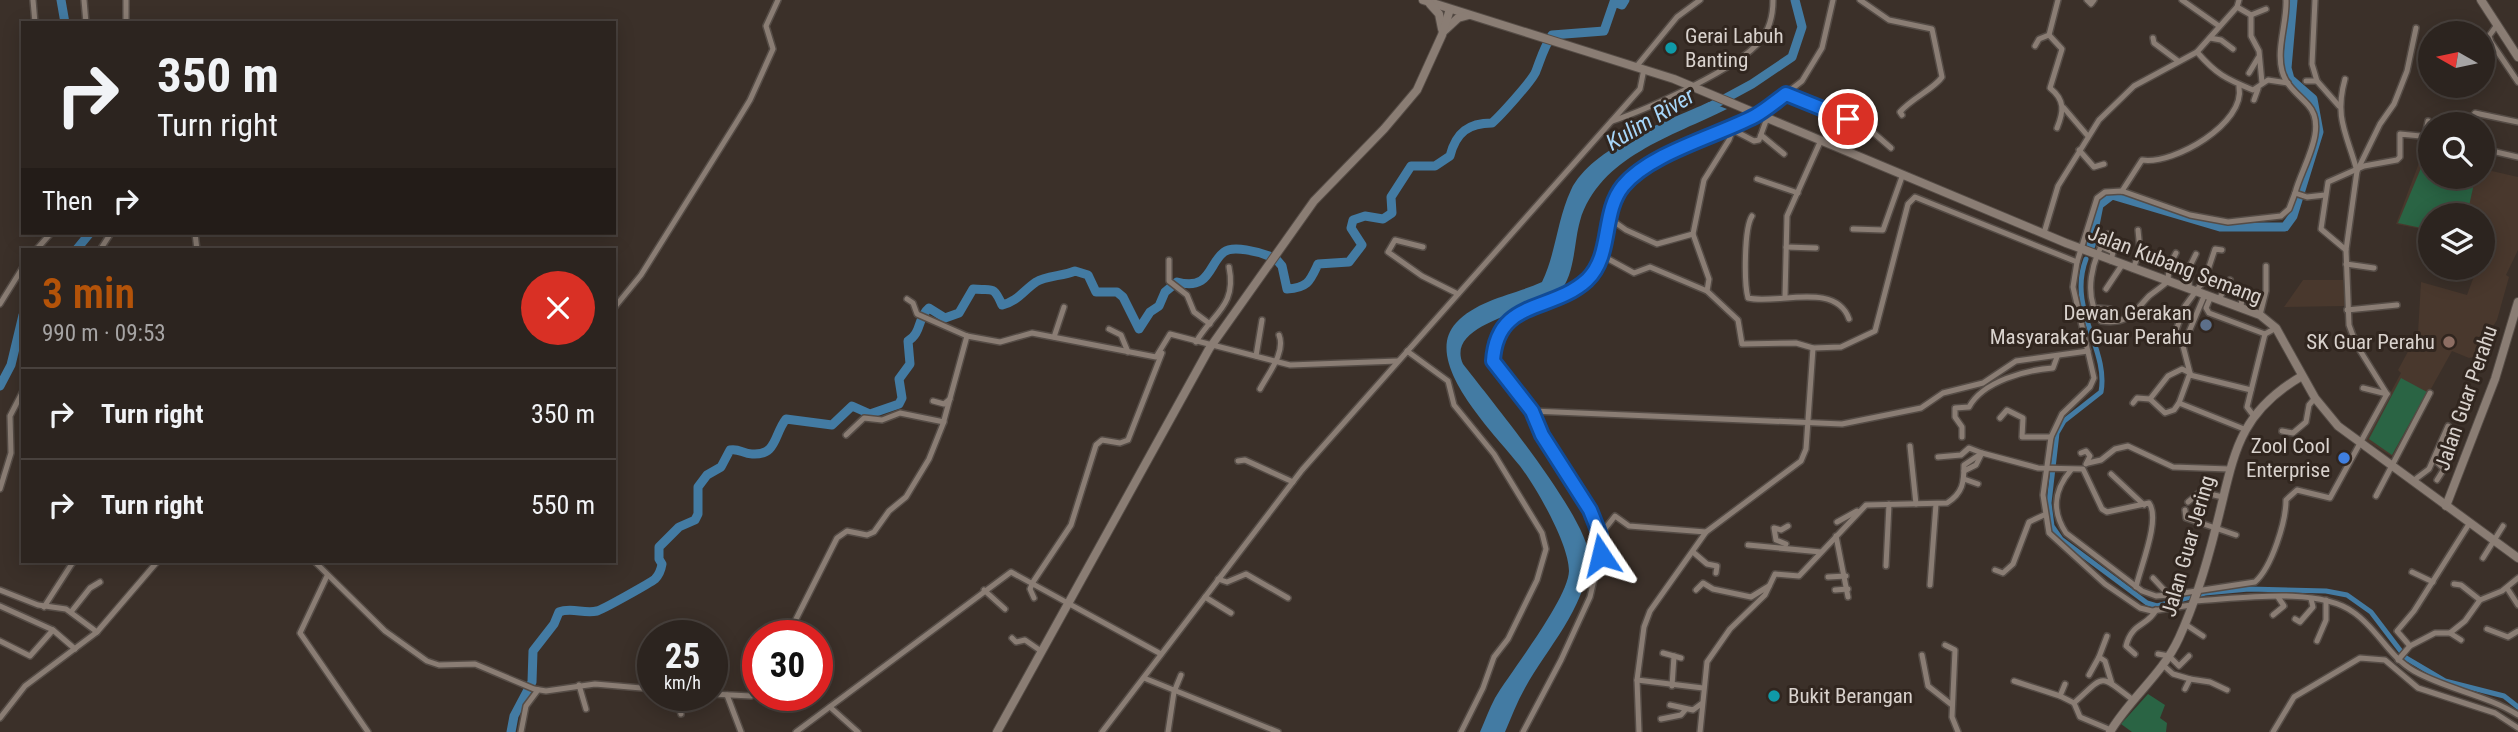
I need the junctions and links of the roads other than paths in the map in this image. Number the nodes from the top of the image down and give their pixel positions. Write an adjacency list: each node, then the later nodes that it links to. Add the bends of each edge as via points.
1 (33, 0): 23 (street)
2 (84, 0): 24 (street)
3 (126, 0): 25 (street)
4 (778, 0): 117 (street, via 766,26 773,49 750,100 641,275)
5 (1424, 0): 19 (street, Jalan Kubang Semang); 29 (street, via 1439,14)
6 (1700, 0): 39 (street, via 1677,17)
7 (1773, 0): 48 (street, via 1769,27 1761,40)
8 (1833, 0): 50 (street, via 1816,63)
9 (1860, 0): 55 (street, via 1889,20 1932,29 1942,77 1909,102)
10 (2058, 0): 30 (street)
11 (2087, 0): 12 (street, via 2091,4)
12 (2094, 0)
13 (2182, 0): 27 (street)
14 (2239, 0): 18 (street)
15 (2286, 0): 46 (street, via 2281,64)
16 (2315, 0): 43 (street, via 2310,55)
17 (2486, 2): 26 (street)
18 (2238, 7): 22 (street); 27 (street)
19 (1450, 9): 21 (street, Jalan Kubang Semang); 29 (street)
20 (2266, 9): 22 (street)
21 (1469, 15): 29 (street, via 1458,18); 39 (street, Jalan Kubang Semang)
22 (2251, 15): 35 (street, via 2251,37)
23 (35, 21)
24 (86, 21)
25 (126, 21)
26 (2497, 25): 37 (street); 44 (street, via 2489,36 2491,42)
27 (2219, 26): 32 (street)
28 (2416, 28): 72 (street, via 2394,104)
29 (1442, 35): 138 (street, via 1417,90 1314,201)
30 (2049, 35): 33 (street); 53 (street, via 2062,50 2050,88)
31 (2153, 38): 38 (street)
32 (2210, 38): 34 (street); 36 (street)
33 (2035, 46)
34 (2233, 49)
35 (2259, 51): 40 (street); 45 (street)
36 (2197, 52): 38 (street); 47 (street, via 2222,78)
37 (2518, 57)
38 (2178, 61): 63 (street, via 2134,86)
39 (1640, 68): 48 (street, Jalan Kubang Semang); 58 (street, via 1640,89)
40 (2249, 73)
41 (2345, 79): 52 (street)
42 (2306, 81): 43 (street)
43 (2317, 81): 52 (street)
44 (2518, 82)
45 (2262, 83): 46 (street); 49 (street)
46 (2288, 83): 77 (street, via 2313,111 2315,120)
47 (2239, 87): 49 (street); 75 (street, via 2235,106 2216,131 2196,147 2171,157 2143,160)
48 (1695, 88): 54 (street, Jalan Kubang Semang); 58 (street)
49 (2258, 89): 51 (street)
50 (1786, 94): 54 (street); 66 (street, via 1868,128)
51 (2254, 100)
52 (2339, 106): 72 (street)
53 (2064, 108): 61 (street); 63 (street)
54 (1758, 114): 57 (street, Jalan Kubang Semang); 60 (street)
55 (1902, 115)
56 (2495, 117): 59 (street)
57 (1768, 118): 62 (street); 65 (street, Jalan Kubang Semang)
58 (1609, 122): 109 (street)
59 (2518, 122)
60 (1733, 128): 62 (street, via 1755,141); 80 (street, via 1644,169 1614,199); 84 (street, via 1704,180)
61 (2057, 128)
62 (1761, 135): 69 (street)
63 (2087, 135): 67 (street)
64 (2418, 135): 72 (street, via 2400,134 2397,160)
65 (1821, 140): 73 (street, Jalan Kubang Semang); 76 (street)
66 (1891, 148)
67 (2079, 150): 71 (street, via 2094,167); 83 (street, via 2058,186)
68 (2495, 152): 70 (street)
69 (1784, 154)
70 (2518, 158)
71 (2104, 164)
72 (2357, 171): 78 (street, via 2330,180); 92 (street)
73 (1903, 174): 81 (street, via 1884,230); 83 (street, Jalan Kubang Semang)
74 (1756, 179): 76 (street)
75 (2122, 191): 77 (street, via 2190,215 2228,222 2281,216); 89 (street, via 2105,192 2097,198)
76 (1798, 193): 87 (street, via 1787,216)
77 (2296, 193): 78 (street, via 2307,198)
78 (2325, 195): 92 (street, via 2321,229)
79 (1752, 216): 111 (street, via 1746,244 1748,298)
80 (1609, 218): 84 (street, via 1657,244); 95 (street)
81 (1853, 229)
82 (2138, 230): 103 (street, via 2140,250)
83 (2044, 233): 89 (street, Jalan Kubang Semang)
84 (1693, 234): 108 (street, via 1709,279)
85 (2108, 234): 90 (street)
86 (1423, 247): 109 (street, via 1395,240 1388,252)
87 (1786, 247): 88 (street); 111 (street)
88 (1816, 248)
89 (2082, 249): 90 (street, Jalan Kubang Semang); 97 (street)
90 (2097, 250): 99 (street, Jalan Kubang Semang); 122 (street, via 2091,272)
91 (2222, 250): 110 (street, via 2215,249)
92 (2346, 250): 98 (street)
93 (2176, 253): 106 (street)
94 (2196, 254): 110 (street, via 2190,266)
95 (1601, 255): 108 (street, via 1630,272 1650,267); 163 (street, via 1583,283 1512,318 1497,334 1493,361)
96 (1169, 260): 126 (street, via 1171,283)
97 (2077, 262): 139 (street, via 1915,197 1908,204 1875,331 1841,347); 141 (street, via 2073,287)
98 (2346, 264): 102 (street); 121 (street)
99 (2122, 265): 103 (street, Jalan Kubang Semang); 107 (street)
100 (2266, 266): 123 (street)
101 (1229, 267): 126 (street, via 1230,294)
102 (2374, 268)
103 (2133, 269): 106 (street, Jalan Kubang Semang)
104 (21, 270): 115 (street)
105 (2230, 280): 110 (street)
106 (2168, 281): 110 (street, Jalan Kubang Semang); 122 (street, via 2138,312 2114,323 2101,321)
107 (2106, 289)
108 (1707, 291): 139 (street, via 1738,320 1742,344 1796,343)
109 (1458, 294): 140 (street)
110 (2204, 294): 119 (street, Jalan Kubang Semang); 132 (street, via 2207,312); 136 (street, via 2185,306); 147 (street, via 2183,346)
111 (1785, 297): 124 (street, via 1823,298 1840,305)
112 (2242, 297): 119 (street)
113 (907, 299): 134 (street, via 917,314)
114 (2518, 302): 192 (street, Jalan Guar Perahu, via 2495,379)
115 (0, 304)
116 (2397, 305): 121 (street)
117 (616, 306)
118 (1064, 307): 135 (street)
119 (2241, 307): 123 (street, Jalan Kubang Semang)
120 (2110, 309): 122 (street)
121 (2347, 310): 127 (street)
122 (2094, 311)
123 (2260, 315): 129 (street, Jalan Kubang Semang)
124 (1849, 318)
125 (1262, 320): 143 (street)
126 (1210, 324): 137 (street)
127 (2349, 325): 128 (street); 153 (street)
128 (2357, 325)
129 (2276, 328): 132 (street); 148 (street, Jalan Kubang Semang)
130 (1109, 329): 142 (street, via 1121,335)
131 (1170, 334): 137 (street); 142 (street, via 1156,357); 237 (street, via 1133,432 1125,442 1098,442 1071,525)
132 (2265, 334): 151 (street)
133 (1279, 335): 146 (street, via 1282,342)
134 (967, 336): 135 (street, via 1000,342 1025,333); 156 (street)
135 (1054, 337): 142 (street)
136 (2172, 341)
137 (1196, 342): 138 (street)
138 (1211, 346): 143 (street); 259 (street)
139 (1813, 348): 167 (street)
140 (1407, 351): 145 (street); 347 (street, via 1448,381 1454,405 1494,454 1542,533 1546,549 1537,580 1494,657)
141 (2088, 351): 144 (street); 173 (street, via 2094,378 2062,414)
142 (1128, 352)
143 (1256, 356): 146 (street)
144 (2057, 357): 167 (street, via 2016,361 1983,383 1943,393 1917,410 1842,424); 172 (street, via 2053,368 2019,372 1978,396 1969,407 1955,408)
145 (1398, 361): 146 (street); 190 (street)
146 (1276, 362): 150 (street)
147 (2190, 374): 151 (street); 157 (street, via 2182,369 2168,376); 161 (street)
148 (2302, 376): 155 (street, Jalan Kubang Semang); 164 (street, Jalan Guar Jering)
149 (2362, 388): 153 (street)
150 (1260, 389)
151 (2251, 390): 162 (street)
152 (2430, 393): 182 (street)
153 (2387, 394): 174 (street)
154 (21, 395): 191 (street, via 10,416 11,453)
155 (2315, 398): 170 (street, via 2306,422 2293,433); 174 (street, Jalan Kubang Semang, via 2338,426)
156 (950, 399): 158 (street, via 944,404); 166 (street)
157 (2150, 399): 160 (street, via 2137,398); 161 (street, via 2165,413)
158 (933, 401)
159 (2241, 401): 162 (street)
160 (2133, 403)
161 (2179, 403): 169 (street)
162 (2247, 407): 164 (street)
163 (1532, 411): 167 (street); 213 (street)
164 (2253, 415): 169 (street, Jalan Guar Jering)
165 (2000, 418): 173 (street, via 2012,410 2023,418 2022,437)
166 (944, 422): 171 (street, via 900,413 864,418); 270 (street, via 906,498 874,532 847,531 837,538)
167 (1806, 422): 212 (street, via 1801,461)
168 (2448, 426): 179 (street)
169 (2244, 429): 185 (street, Jalan Guar Jering)
170 (2282, 431)
171 (846, 435)
172 (1962, 437)
173 (2051, 438): 183 (street)
174 (2361, 442): 182 (street, Jalan Kubang Semang); 249 (street, via 2330,498 2297,490 2286,500 2284,523 2256,582)
175 (1910, 446): 198 (street)
176 (1982, 453): 178 (street, via 1969,449 1961,455); 183 (street); 199 (street, via 1970,459 1956,497)
177 (2081, 453): 181 (street, via 2090,456)
178 (1938, 457)
179 (2435, 460): 188 (street, via 2444,469); 189 (street)
180 (1238, 461): 190 (street)
181 (2088, 463): 184 (street); 185 (street, via 2128,446 2174,467)
182 (2391, 464): 189 (street, Jalan Kubang Semang); 194 (street)
183 (2045, 468): 186 (street); 204 (street)
184 (2083, 469): 186 (street); 200 (street, via 2107,512)
185 (2229, 469): 195 (street, Jalan Guar Jering)
186 (2071, 470): 242 (street, via 2057,490 2059,521 2066,533)
187 (2111, 474): 200 (street)
188 (2437, 480)
189 (2413, 481): 193 (street, Jalan Kubang Semang)
190 (1293, 482): 235 (street)
191 (0, 489)
192 (2452, 492): 193 (street); 201 (street, Jalan Guar Perahu)
193 (2432, 495): 201 (street, Jalan Kubang Semang)
194 (2376, 496)
195 (2223, 497): 196 (street, via 2200,492); 211 (street, Jalan Guar Jering)
196 (2188, 502)
197 (1889, 504): 198 (street); 203 (street, via 1871,504); 226 (street)
198 (1916, 504): 199 (street)
199 (1936, 505): 240 (street)
200 (2144, 505): 242 (street, via 2149,503 2153,509)
201 (2446, 506): 208 (street, Jalan Kubang Semang)
202 (2185, 510): 205 (street)
203 (1860, 511): 206 (street); 215 (street)
204 (2045, 515): 227 (street, via 2029,522 2011,568 2003,573); 265 (street, via 2049,533 2071,555 2140,608)
205 (2186, 518): 207 (street); 211 (street)
206 (1837, 522)
207 (2180, 524)
208 (2469, 524): 216 (street, Jalan Kubang Semang); 238 (street)
209 (1788, 526): 218 (street, via 1774,528 1773,535)
210 (2503, 526): 216 (street)
211 (2216, 527): 214 (street); 249 (street, Jalan Guar Jering)
212 (1706, 532): 213 (street, via 1629,526 1615,516); 219 (street)
213 (1600, 535): 348 (street, via 1601,555 1590,597)
214 (2236, 535)
215 (1836, 536): 220 (street); 231 (street)
216 (2493, 541): 221 (street, Jalan Kubang Semang); 222 (street)
217 (1748, 545): 218 (street)
218 (1791, 549): 220 (street)
219 (1693, 552): 229 (street, via 1717,566); 306 (street, via 1650,611)
220 (1821, 552): 241 (street, via 1799,576 1778,572)
221 (2517, 554)
222 (2483, 558)
223 (72, 563): 263 (street)
224 (156, 563): 275 (street)
225 (319, 563): 230 (street)
226 (1886, 566)
227 (1995, 570)
228 (2412, 572): 238 (street)
229 (1716, 573)
230 (327, 576): 316 (street, via 385,631 427,662 475,664); 338 (street, via 300,633)
231 (1846, 576): 232 (street); 244 (street)
232 (1828, 577)
233 (2153, 578): 250 (street)
234 (2518, 578): 243 (street)
235 (1218, 579): 251 (street); 252 (street, via 1227,582 1246,574)
236 (100, 582): 266 (street)
237 (1033, 582): 246 (street, via 1012,572); 255 (street); 259 (street)
238 (2433, 582): 284 (street, via 2396,631)
239 (2454, 584): 258 (street)
240 (1930, 585)
241 (1769, 586): 247 (street, via 1751,597 1703,583); 312 (street, via 1756,607 1744,614 1716,647 1707,662)
242 (2136, 587): 250 (street, via 2149,595)
243 (2507, 588): 258 (street); 261 (street)
244 (1848, 589): 248 (street); 253 (street)
245 (0, 590): 263 (street)
246 (985, 590): 264 (street); 324 (street)
247 (1696, 590)
248 (1835, 590)
249 (2196, 591): 250 (street); 260 (street, Jalan Guar Jering)
250 (2170, 595)
251 (1205, 597): 267 (street); 289 (street)
252 (1288, 597)
253 (1848, 597)
254 (2278, 597): 256 (street); 260 (street); 268 (street, via 2284,606)
255 (1034, 598)
256 (2311, 599): 257 (street); 269 (street, via 2313,607 2304,620)
257 (2326, 600): 282 (street, via 2326,620); 287 (street, via 2353,612)
258 (2480, 600): 276 (street)
259 (1067, 603): 286 (street); 289 (street)
260 (2192, 603): 265 (street); 271 (street, Jalan Guar Jering)
261 (2518, 605)
262 (0, 606): 273 (street)
263 (44, 607): 266 (street)
264 (1005, 609)
265 (2156, 610): 290 (street, via 2150,620 2135,627 2127,641)
266 (71, 612): 275 (street)
267 (1231, 613)
268 (2273, 615)
269 (2295, 619)
270 (796, 620)
271 (2185, 624): 278 (street); 294 (street, Jalan Guar Jering)
272 (2487, 629): 274 (street, via 2508,637)
273 (53, 630): 281 (street, via 33,655); 285 (street)
274 (2518, 631)
275 (97, 632): 285 (street)
276 (2450, 633): 280 (street); 284 (street, via 2435,633)
277 (2107, 636): 296 (street)
278 (2203, 636)
279 (1012, 638): 286 (street)
280 (2461, 640)
281 (0, 641)
282 (2317, 641)
283 (1945, 645): 326 (street, via 1955,650)
284 (2409, 648): 298 (street)
285 (75, 649): 334 (street, via 25,686)
286 (1041, 651): 343 (street)
287 (2390, 651): 298 (street); 299 (street)
288 (1663, 653): 293 (street)
289 (1161, 654): 304 (street)
290 (2135, 654)
291 (2158, 654): 294 (street)
292 (1922, 655): 326 (street, via 1928,686)
293 (1674, 656): 297 (street); 311 (street)
294 (2169, 656): 295 (street, via 2179,666); 300 (street, Jalan Guar Jering)
295 (2189, 656)
296 (2099, 657): 303 (street); 309 (street, via 2105,661)
297 (1681, 658)
298 (2399, 659): 302 (street)
299 (2381, 660): 313 (street); 352 (street, via 2360,658 2294,697)
300 (2163, 665): 305 (street); 321 (street, Jalan Guar Jering)
301 (1181, 675): 318 (street)
302 (2420, 675): 313 (street); 333 (street)
303 (2090, 676)
304 (1144, 678): 318 (street); 344 (street)
305 (2190, 679): 315 (street); 317 (street)
306 (1637, 680): 311 (street); 349 (street)
307 (2014, 681): 319 (street)
308 (2065, 684): 319 (street)
309 (2112, 684): 321 (street); 322 (street, via 2093,682)
310 (579, 685): 314 (street); 316 (street); 327 (street)
311 (1672, 686): 312 (street)
312 (1703, 688): 323 (street)
313 (2422, 688): 336 (street, via 2499,715)
314 (637, 689)
315 (2185, 689)
316 (536, 690): 339 (street, via 526,706)
317 (2227, 691)
318 (1174, 692): 345 (street); 346 (street)
319 (2060, 696): 322 (street)
320 (728, 698): 340 (street)
321 (2133, 700): 337 (street, Jalan Guar Jering)
322 (2074, 702): 337 (street, via 2080,717)
323 (1701, 704): 329 (street); 350 (street)
324 (833, 705)
325 (1670, 705): 329 (street)
326 (1952, 705): 351 (street)
327 (586, 709)
328 (833, 709): 342 (street)
329 (1686, 709): 335 (street, via 1681,715)
330 (680, 711): 332 (street)
331 (825, 711): 341 (street)
332 (681, 714)
333 (2518, 715)
334 (0, 718)
335 (1661, 719)
336 (2518, 728)
337 (2110, 731)
338 (368, 732)
339 (522, 732)
340 (741, 732)
341 (796, 732)
342 (858, 732)
343 (996, 732)
344 (1102, 732)
345 (1168, 732)
346 (1278, 732)
347 (1461, 732)
348 (1523, 732)
349 (1639, 732)
350 (1700, 732)
351 (1958, 732)
352 (2273, 732)

